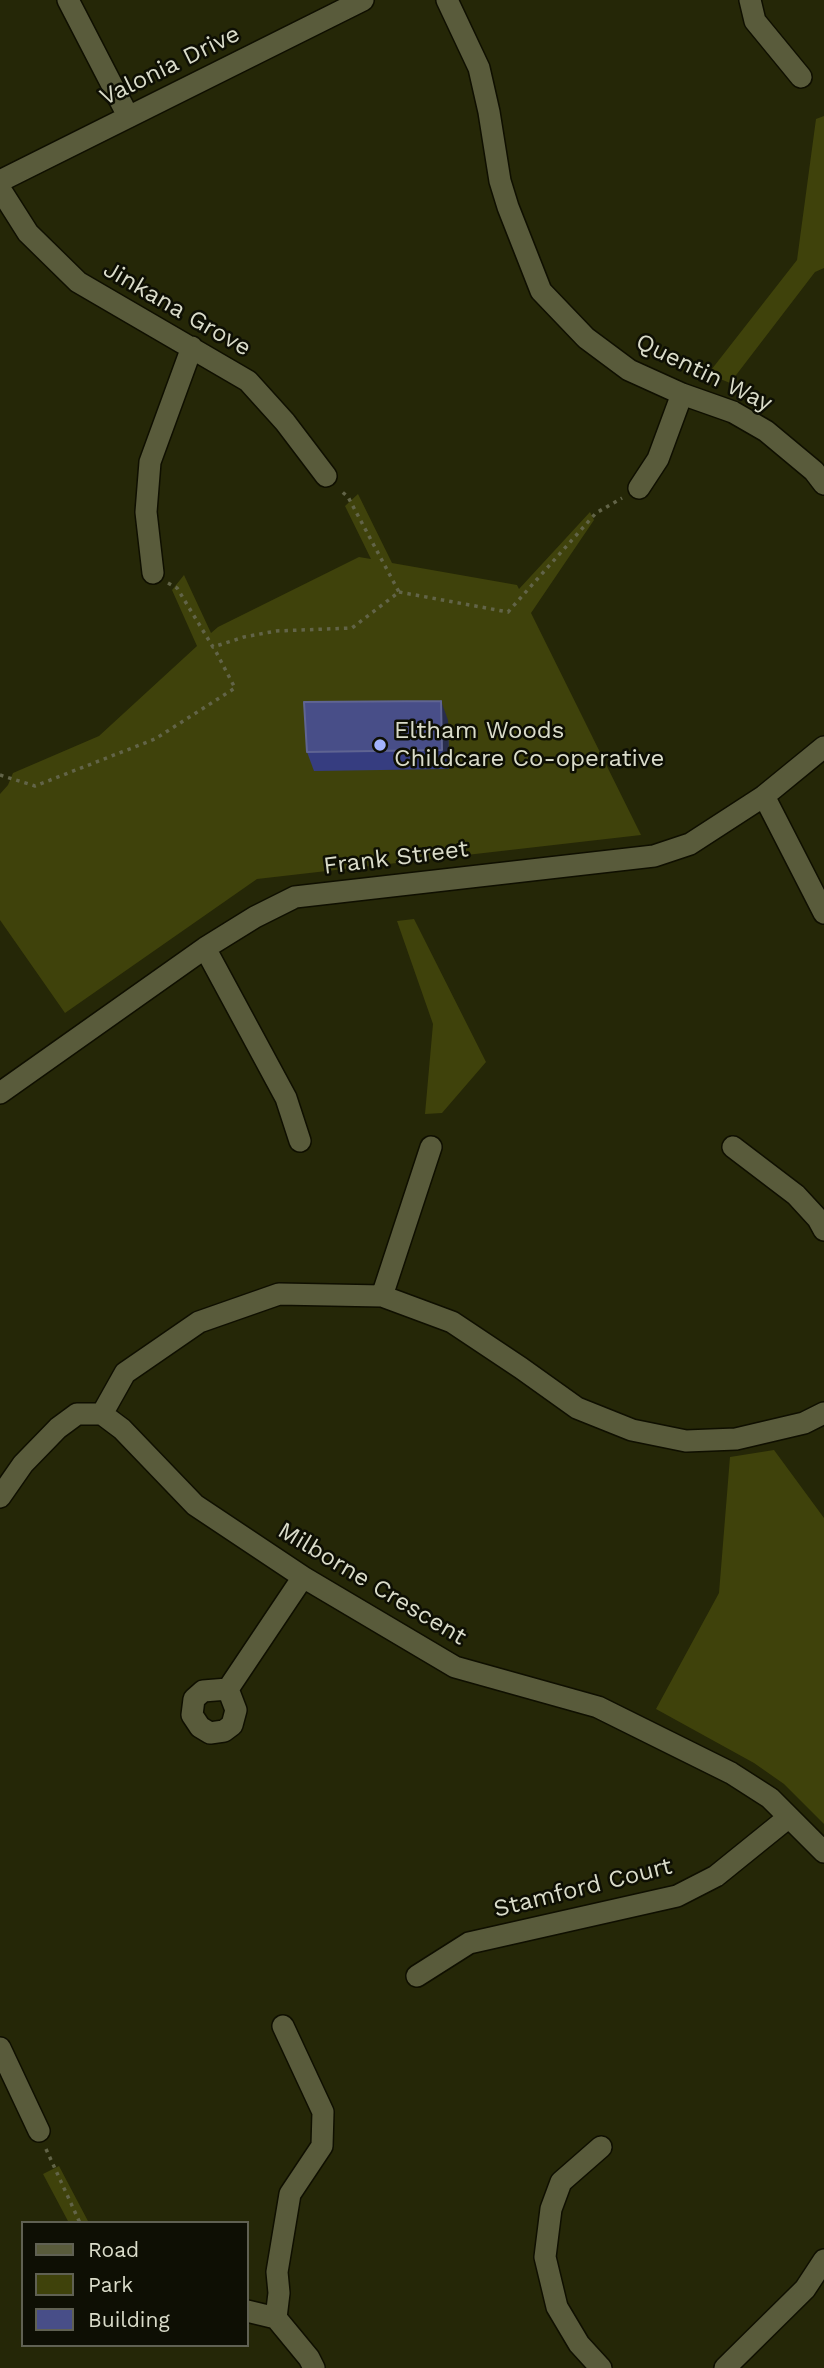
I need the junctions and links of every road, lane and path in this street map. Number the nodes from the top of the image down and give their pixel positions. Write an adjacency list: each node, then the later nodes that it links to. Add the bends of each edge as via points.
1 (68, 0): 6 (street)
2 (363, 0): 6 (street, Valonia Drive)
3 (447, 0): 10 (street, Quentin Way, via 479,68 500,181 541,291 586,338 629,370)
4 (750, 0): 5 (street, via 755,22)
5 (801, 77)
6 (128, 116): 7 (street, Valonia Drive)
7 (0, 181)
8 (0, 190): 9 (street, Jinkana Grove, via 28,233 78,282)
9 (192, 347): 11 (street, Jinkana Grove, via 248,381); 14 (street, via 149,462 146,512)
10 (682, 394): 12 (street, Quentin Way, via 733,412 766,431); 13 (street, via 658,459)
11 (326, 477): 15 (path, via 348,498)
12 (824, 484)
13 (639, 488): 15 (path, via 596,513 508,612)
14 (153, 573): 16 (path, via 177,589)
15 (399, 592): 16 (path, via 352,628 276,631)
16 (214, 648): 18 (path, via 235,688 155,739 34,786)
17 (824, 747): 19 (street, Frank Street)
18 (0, 775)
19 (764, 796): 20 (street); 21 (street, Frank Street, via 690,844 654,856 295,897)
20 (824, 913)
21 (205, 948): 22 (street, Frank Street); 23 (street, via 286,1098)
22 (0, 1093)
23 (300, 1141)
24 (431, 1147): 27 (street)
25 (733, 1147): 26 (street, via 796,1195)
26 (824, 1230)
27 (382, 1296): 28 (street, via 452,1322 577,1408 632,1430 686,1441 736,1439 804,1423); 29 (street, via 279,1294 199,1322 125,1373)
28 (824, 1413)
29 (102, 1414): 30 (street, via 77,1414 58,1428 23,1464); 31 (street, Milborne Crescent, via 195,1505)
30 (0, 1497)
31 (303, 1577): 32 (street); 33 (street, Milborne Crescent, via 455,1667 598,1707 731,1773 770,1798)
32 (228, 1689)
33 (789, 1817): 34 (street, Milborne Crescent); 35 (street, Stamford Court, via 716,1876 677,1896 469,1942)
34 (824, 1852)
35 (417, 1976)
36 (283, 2026): 43 (street, via 323,2112 322,2147 290,2194 277,2272)
37 (0, 2048): 38 (street)
38 (39, 2131): 40 (path)
39 (601, 2147): 45 (street, via 561,2182 551,2209 545,2257 557,2307 579,2344)
40 (79, 2221)
41 (824, 2260): 46 (street, via 805,2289)
42 (248, 2311): 43 (street)
43 (276, 2318): 44 (street)
44 (314, 2368)
45 (601, 2368)
46 (725, 2368)

